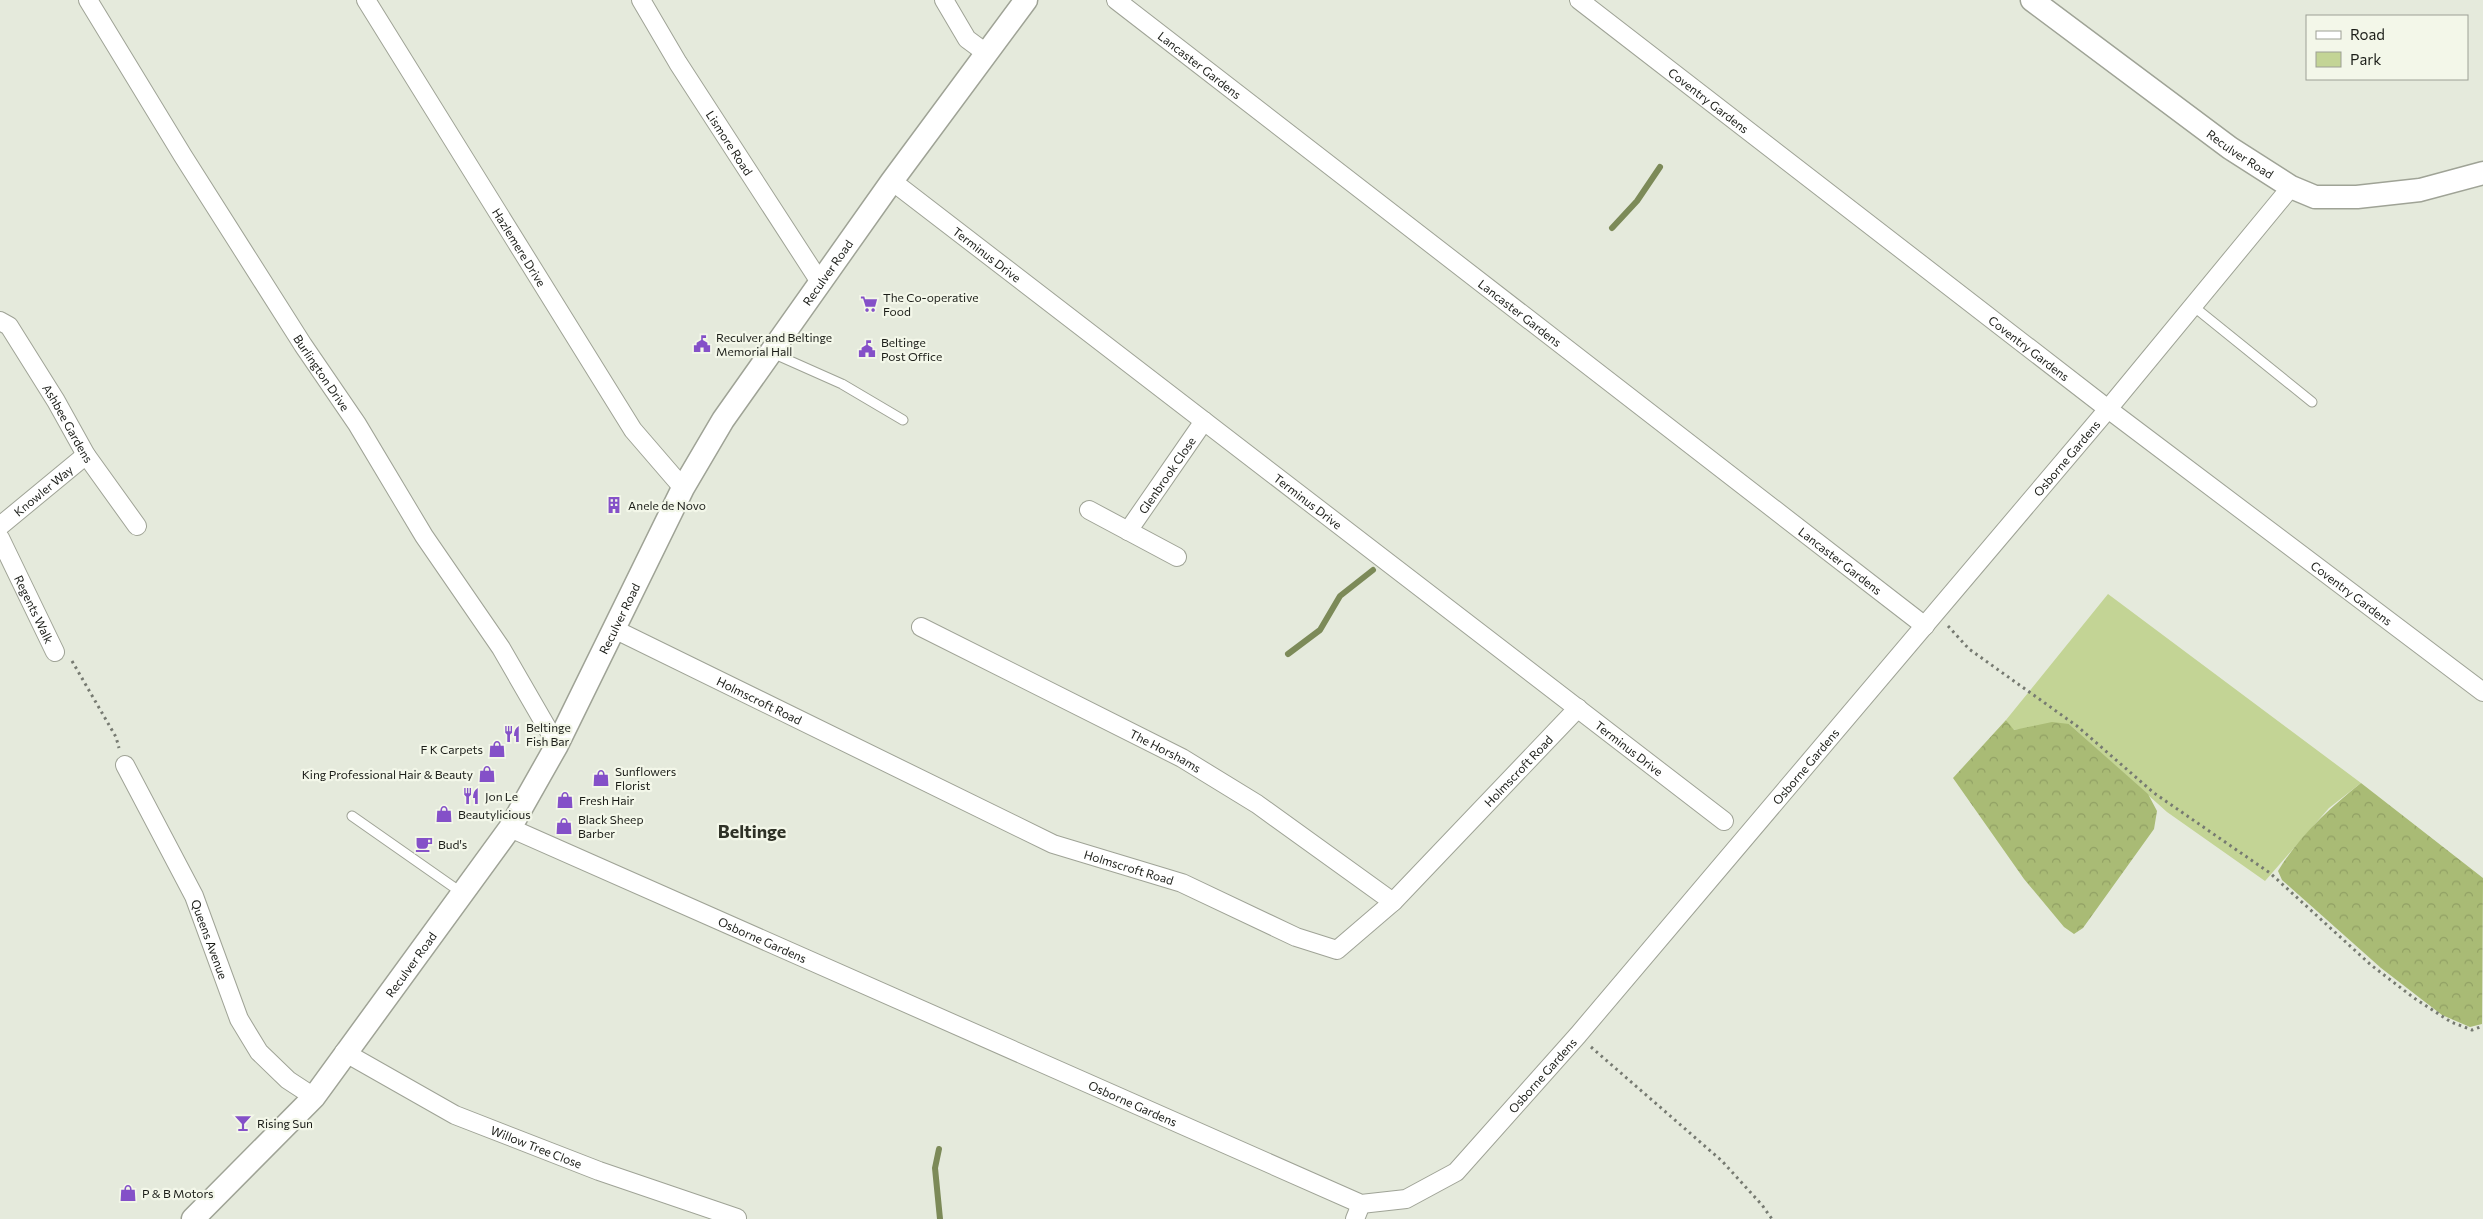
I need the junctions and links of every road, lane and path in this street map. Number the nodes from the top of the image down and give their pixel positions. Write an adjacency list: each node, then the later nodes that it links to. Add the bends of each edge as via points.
1 (88, 0): 35 (street, Burlington Drive, via 424,536 501,648)
2 (366, 0): 22 (street, Hazlemere Drive, via 633,430)
3 (641, 0): 13 (street, Lismore Road, via 678,63)
4 (944, 0): 9 (street, via 967,39)
5 (1026, 0): 9 (street, Reculver Road)
6 (1116, 0): 29 (street, Lancaster Gardens)
7 (1579, 0): 18 (street, Coventry Gardens)
8 (2032, 0): 12 (street, Reculver Road, via 2230,148)
9 (986, 53): 11 (street, Reculver Road)
10 (2483, 173): 12 (street, Reculver Road, via 2420,190 2357,197 2315,197)
11 (892, 181): 13 (street, Reculver Road); 20 (street, Terminus Drive)
12 (2291, 187): 14 (street, Osborne Gardens)
13 (820, 282): 16 (street, Reculver Road)
14 (2193, 306): 17 (lane); 18 (street, Osborne Gardens)
15 (0, 321): 21 (street, Ashbee Gardens, via 9,326)
16 (770, 352): 19 (lane, via 842,384); 22 (street, Reculver Road)
17 (2312, 402)
18 (2108, 409): 29 (street, Osborne Gardens); 33 (street, Coventry Gardens)
19 (903, 420)
20 (1204, 421): 26 (street, Glenbrook Close); 34 (street, Terminus Drive)
21 (86, 455): 24 (street, Knowler Way); 25 (street, Ashbee Gardens)
22 (683, 488): 31 (street, Reculver Road)
23 (1089, 510): 26 (street)
24 (0, 526)
25 (137, 526)
26 (1128, 531): 28 (street)
27 (0, 538): 32 (street, Regents Walk)
28 (1177, 557)
29 (1930, 620): 42 (path, via 2077,726 2154,793 2270,872 2371,964 2414,998 2452,1022 2472,1030); 43 (street, Osborne Gardens)
30 (921, 628): 41 (street, The Horshams, via 1182,758 1257,804)
31 (614, 630): 35 (street, Reculver Road); 41 (street, Holmscroft Road, via 1053,844 1182,882 1296,937 1337,950)
32 (55, 652): 36 (path, via 70,658 116,737)
33 (2483, 692)
34 (1578, 708): 38 (street, Terminus Drive); 41 (street, Holmscroft Road)
35 (557, 745): 39 (street, Reculver Road)
36 (125, 765): 45 (street, Queens Avenue, via 194,896 239,1019 259,1052 288,1080)
37 (352, 816): 40 (lane)
38 (1724, 822)
39 (510, 828): 40 (street, Reculver Road); 46 (street, Osborne Gardens)
40 (463, 894): 44 (street, Reculver Road)
41 (1393, 902)
42 (2483, 1026)
43 (1578, 1035): 46 (street, Osborne Gardens, via 1456,1172 1406,1199); 49 (path, via 1722,1161)
44 (344, 1052): 45 (street, Reculver Road); 47 (street, Willow Tree Close, via 455,1115 599,1171)
45 (314, 1097): 48 (street, Reculver Road)
46 (1358, 1211)
47 (738, 1218)
48 (194, 1219)
49 (1772, 1219)

